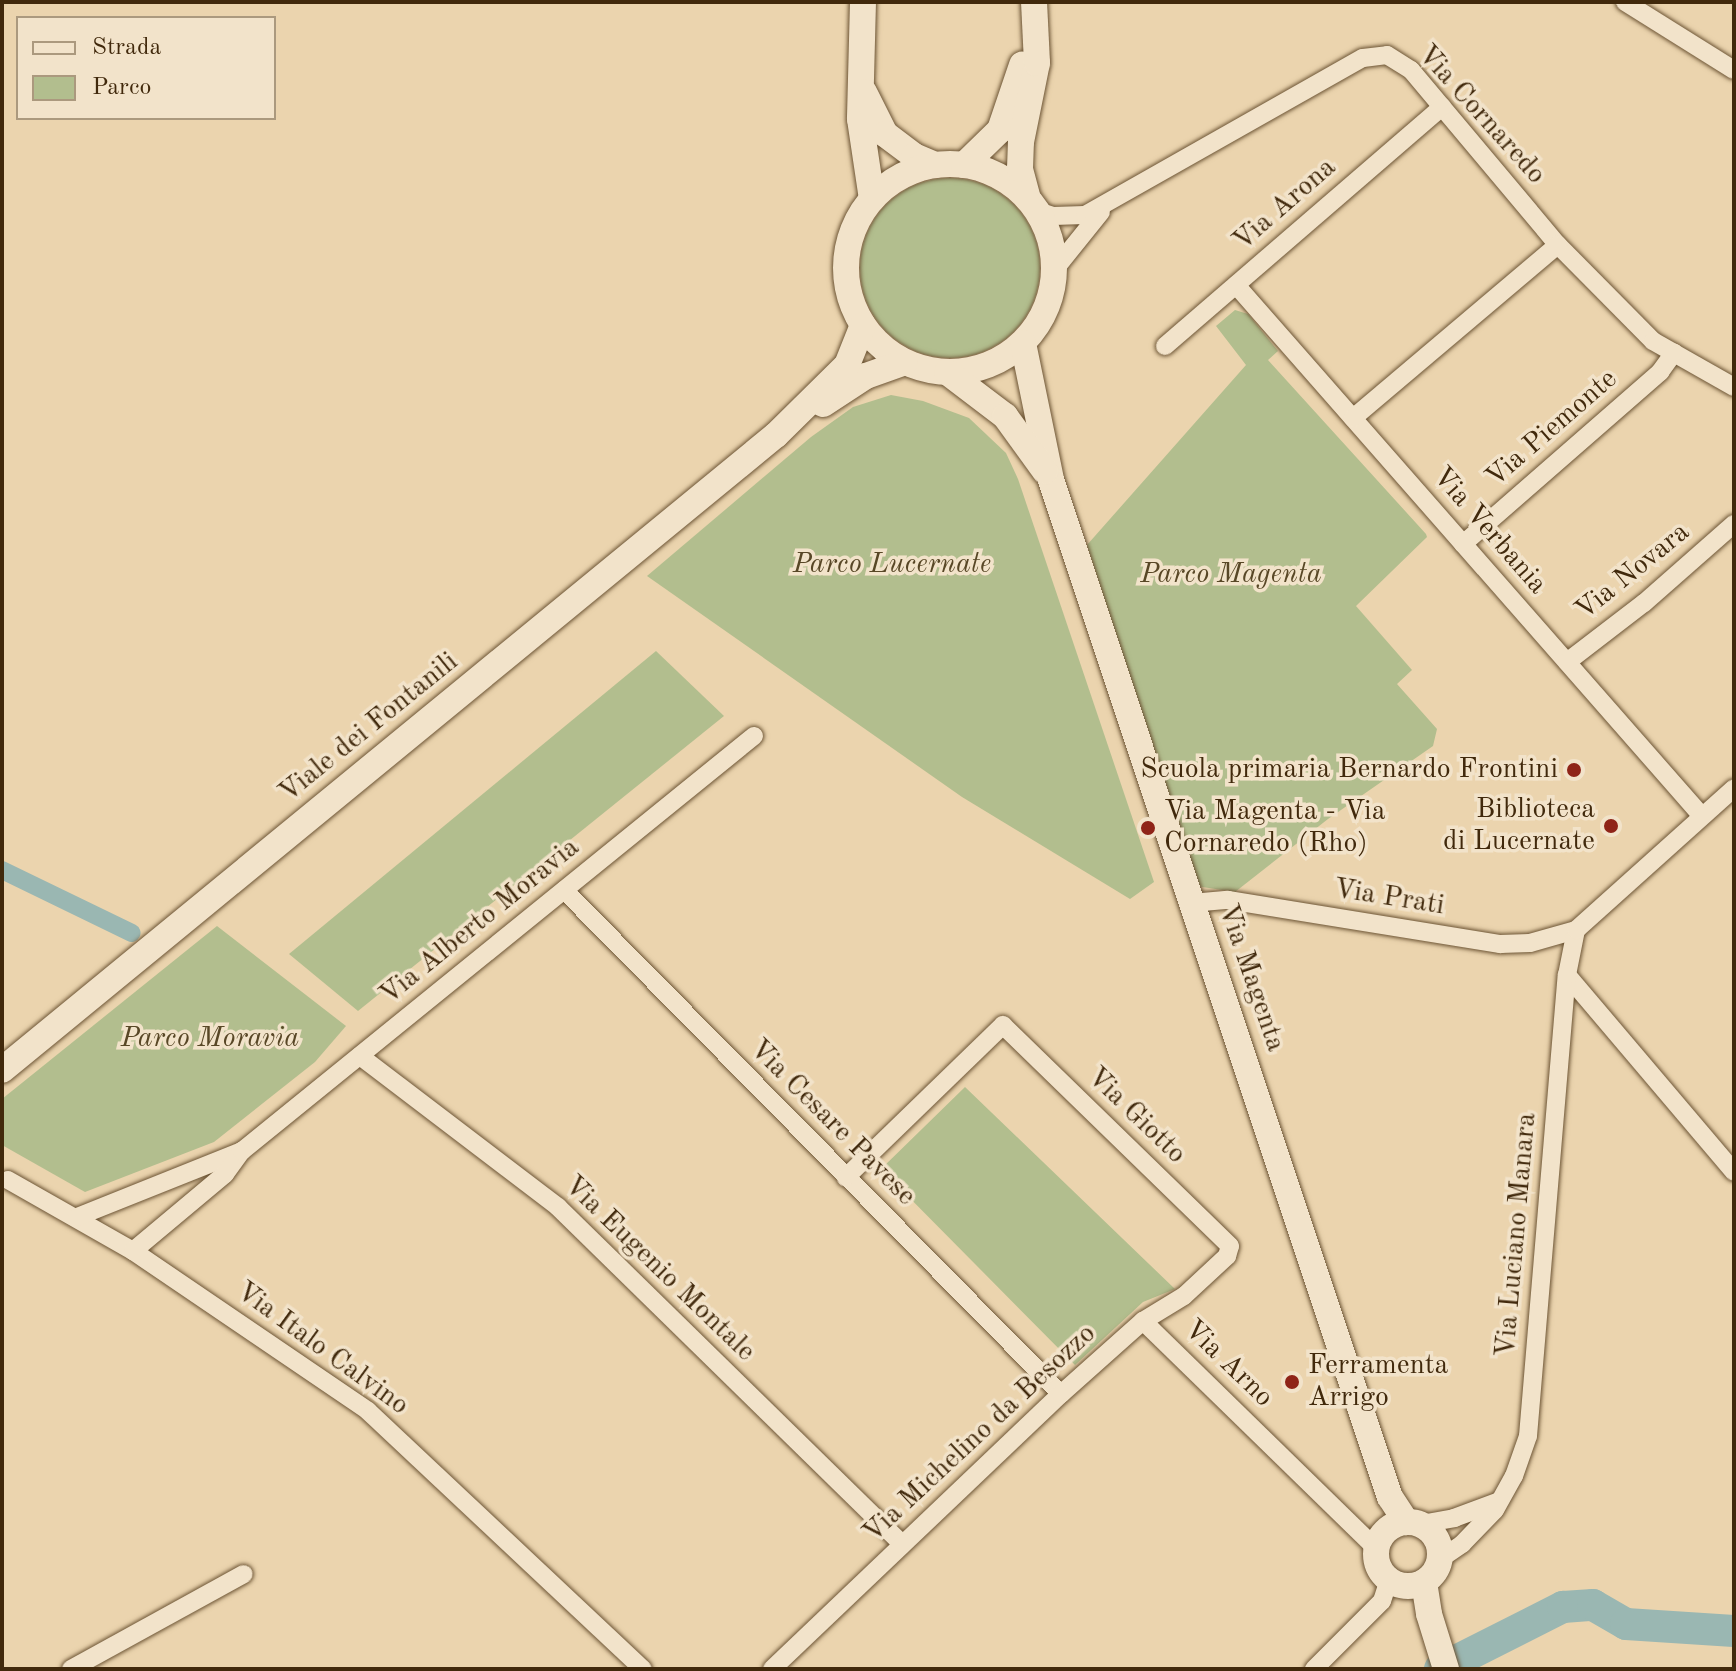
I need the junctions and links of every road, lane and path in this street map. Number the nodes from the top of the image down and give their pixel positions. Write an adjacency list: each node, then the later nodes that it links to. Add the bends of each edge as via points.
1 (863, 2): 5 (main road)
2 (1625, 2): 4 (street)
3 (1034, 11): 8 (main road, via 1000,130); 11 (main road, via 1037,63 1021,156)
4 (1734, 70)
5 (863, 88): 7 (main road, via 885,134); 9 (main road, via 862,145)
6 (1442, 107): 10 (street, Via Cornaredo, via 1400,61 1378,54 1363,58); 12 (street, Via Cornaredo); 14 (street, Via Arona)
7 (935, 165): 8 (main road); 9 (main road, via 905,174)
8 (964, 165): 11 (main road, via 1002,178)
9 (872, 199): 15 (main road, via 853,232 846,264 849,294)
10 (1109, 204): 11 (street, Via Cornaredo, via 1085,215 1053,216); 13 (street, Via Cornaredo)
11 (1033, 205): 13 (main road, via 1052,245)
12 (1558, 245): 18 (street, Via Cornaredo, via 1653,341); 22 (street)
13 (1055, 269): 16 (main road, via 1045,312)
14 (1236, 285): 17 (street, Via Arona); 22 (street, Via Verbania)
15 (863, 325): 19 (main road, via 883,348); 23 (main road, Viale dei Fontanili, via 847,365)
16 (1023, 343): 20 (main road, via 989,365); 24 (main road, Via Magenta)
17 (1165, 346)
18 (1674, 353): 21 (street, Via Cornaredo); 26 (street, Via Piemonte, via 1660,372)
19 (905, 362): 20 (main road); 23 (main road, Viale dei Fontanili, via 866,376)
20 (947, 372): 24 (main road, Via Magenta, via 1005,416)
21 (1734, 387)
22 (1353, 418): 26 (street, Via Verbania)
23 (776, 435): 36 (main road, Viale dei Fontanili)
24 (1051, 480): 32 (main road, Via Magenta)
25 (1734, 524): 27 (street, Via Novara)
26 (1463, 544): 27 (street, Via Verbania)
27 (1567, 662): 30 (street, Via Verbania)
28 (754, 736): 31 (street, Via Alberto Moravia)
29 (1734, 788): 30 (street)
30 (1701, 815): 33 (street)
31 (564, 890): 35 (street, Via Alberto Moravia); 40 (street, Via Cesare Pavese)
32 (1191, 903): 33 (street, Via Prati, via 1228,900 1500,944 1530,943); 47 (main road, Via Magenta, via 1390,1497)
33 (1576, 930): 34 (street, Via Luciano Manara)
34 (1568, 970): 38 (street); 46 (street, Via Luciano Manara, via 1528,1436 1514,1476)
35 (360, 1056): 37 (street, Via Alberto Moravia); 48 (street, Via Eugenio Montale, via 558,1207)
36 (2, 1070)
37 (242, 1151): 41 (street, Via Alberto Moravia); 43 (street, Via Alberto Moravia, via 225,1174)
38 (1734, 1172)
39 (4, 1177): 41 (street, Via Italo Calvino)
40 (846, 1177): 42 (street, Via Giotto, via 1003,1025); 45 (street, Via Cesare Pavese)
41 (77, 1217): 43 (street, Via Italo Calvino)
42 (1230, 1246): 44 (street, Via Michelino da Besozzo, via 1227,1256 1184,1296)
43 (133, 1251): 54 (street, Via Italo Calvino, via 368,1411)
44 (1143, 1321): 45 (street, Via Michelino da Besozzo); 47 (street, Via Arno)
45 (1061, 1394): 48 (street, Via Michelino da Besozzo)
46 (1497, 1502): 47 (street); 49 (street, Via Luciano Manara, via 1483,1523)
47 (1397, 1532): 49 (main road, via 1438,1541); 51 (main road, via 1378,1564)
48 (902, 1544): 55 (street, Via Michelino da Besozzo)
49 (1440, 1559): 51 (main road, via 1434,1573)
50 (244, 1574): 53 (street)
51 (1407, 1583): 52 (main road, via 1429,1614); 56 (street)
52 (1443, 1662)
53 (71, 1669)
54 (643, 1669)
55 (772, 1669)
56 (1314, 1669)

